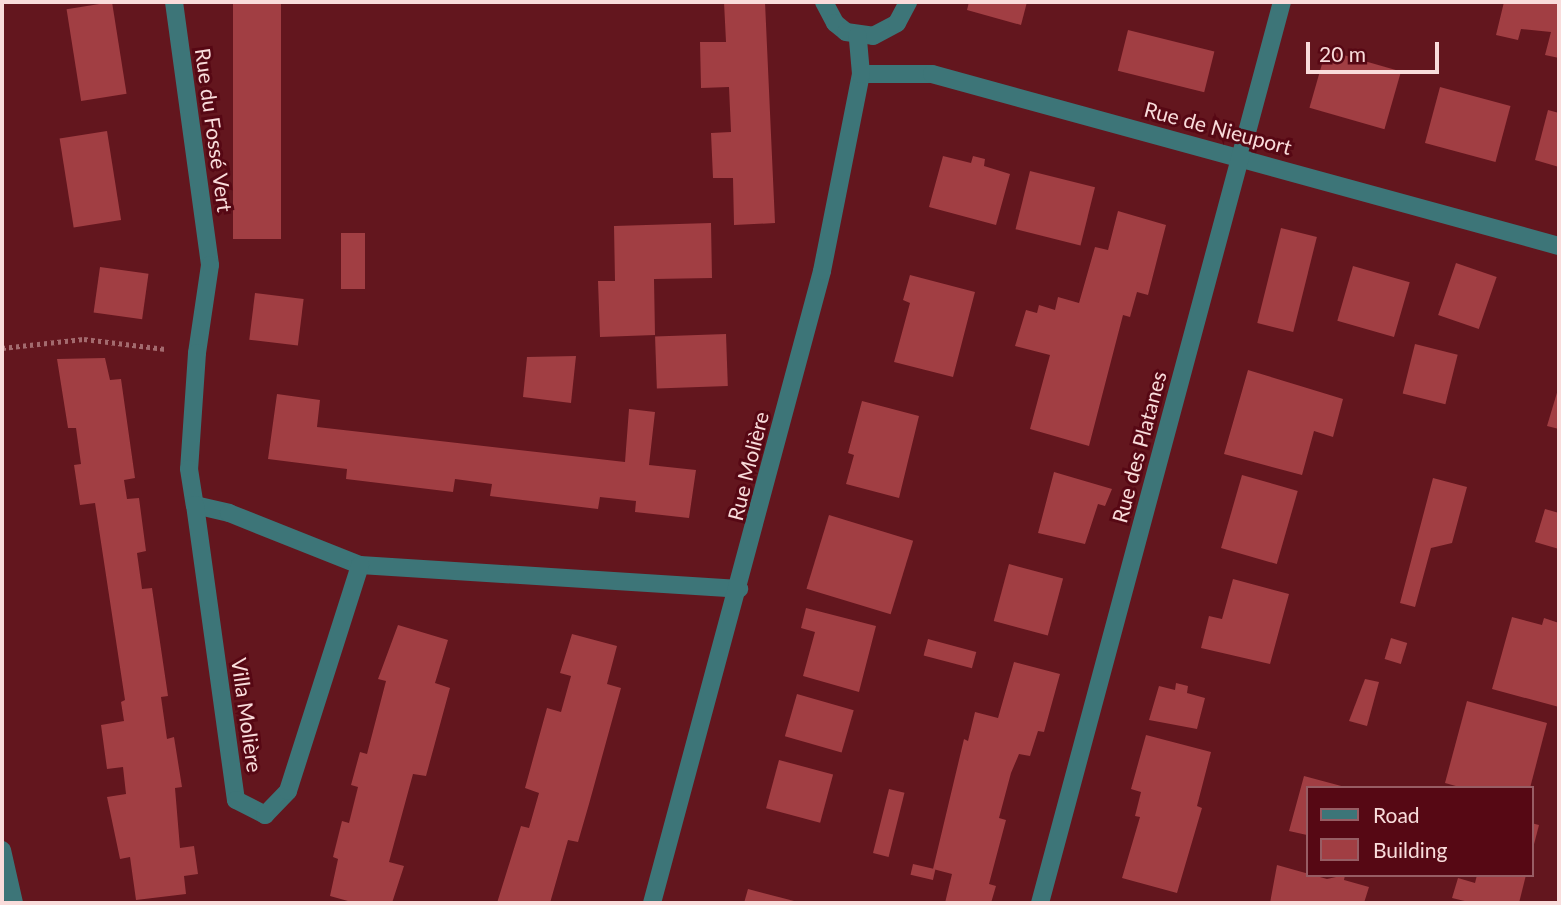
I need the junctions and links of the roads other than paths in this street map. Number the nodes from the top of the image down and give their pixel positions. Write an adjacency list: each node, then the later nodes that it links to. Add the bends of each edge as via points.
1 (174, 2): 9 (street, Rue du Fossé Vert)
2 (824, 2): 5 (street, via 835,23)
3 (908, 2): 5 (street, via 897,23 886,31)
4 (1282, 2): 7 (street, Rue des Platanes)
5 (858, 36): 6 (street, Rue Molière)
6 (861, 74): 7 (street, Rue de Nieuport, via 932,74); 12 (street, Rue Molière, via 822,271)
7 (1240, 157): 8 (street, Rue de Nieuport); 16 (street, Rue des Platanes)
8 (1559, 246)
9 (210, 265): 10 (street, Villa Molière, via 197,353 190,469)
10 (195, 505): 11 (street, via 229,513); 11 (street, Villa Molière, via 236,800 265,815 288,791)
11 (360, 565): 12 (street)
12 (739, 589): 15 (street, Rue Molière)
13 (2, 850): 14 (street)
14 (14, 903)
15 (652, 903)
16 (1040, 903)

